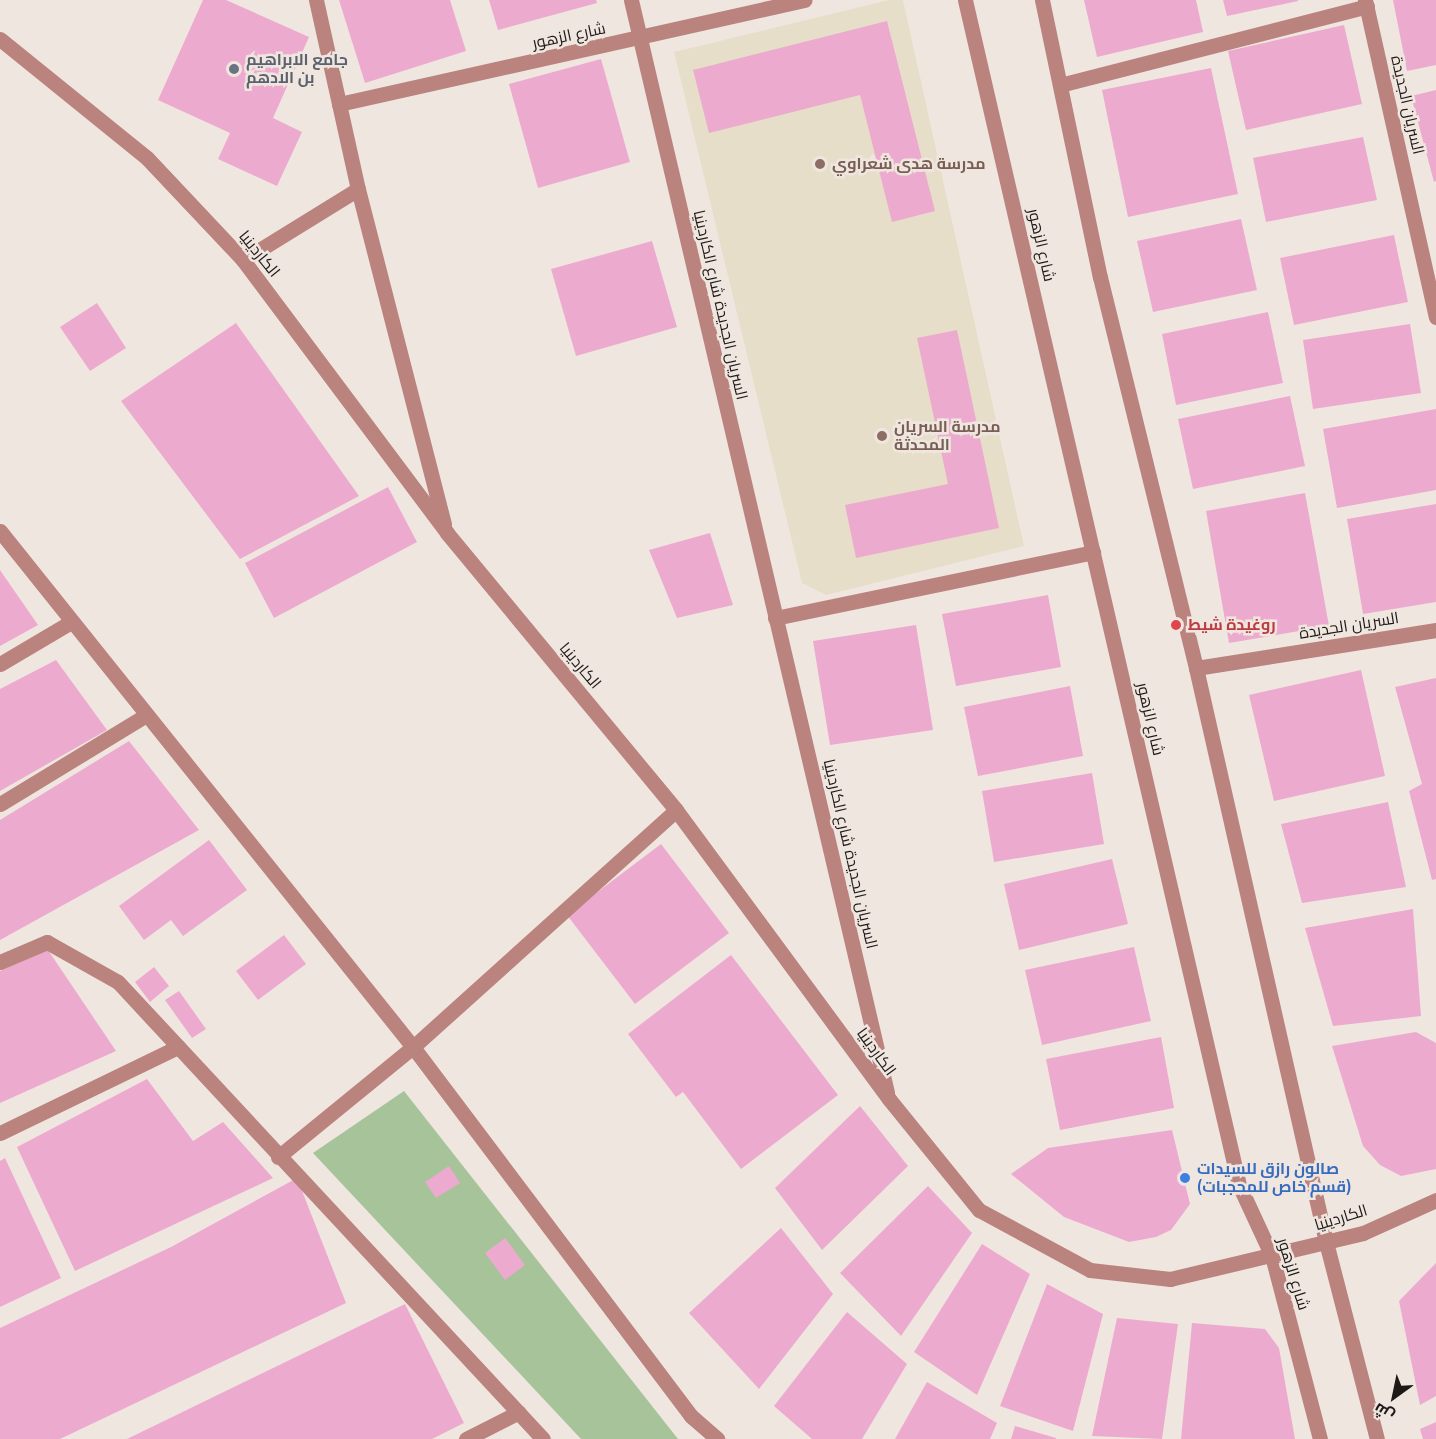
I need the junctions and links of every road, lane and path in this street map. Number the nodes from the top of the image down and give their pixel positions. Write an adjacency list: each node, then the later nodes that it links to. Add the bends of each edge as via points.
1 (316, 0): 10 (street, الكاردينيا)
2 (631, 0): 8 (street, السريان الجديدة شارع الكاردينيا)
3 (805, 0): 8 (street, شارع الزهور)
4 (965, 0): 16 (street, شارع الزهور)
5 (1042, 0): 9 (street)
6 (1366, 3): 9 (street, السريان الجديدة); 13 (street, السريان الجديدة)
7 (0, 39): 12 (street, الكاردينيا, via 147,158)
8 (639, 39): 10 (street, شارع الزهور); 17 (street, السريان الجديدة شارع الكاردينيا)
9 (1060, 85): 21 (street, via 1100,277)
10 (339, 104): 11 (street, الكاردينيا)
11 (358, 189): 12 (street); 15 (street, الكاردينيا)
12 (243, 260): 15 (street, الكاردينيا)
13 (1436, 317)
14 (0, 531): 18 (street)
15 (447, 533): 24 (street, الكاردينيا)
16 (1093, 552): 17 (street); 33 (street, شارع الزهور, via 1239,1185)
17 (776, 618): 28 (street, السريان الجديدة شارع الكاردينيا)
18 (71, 622): 20 (street); 22 (street)
19 (1436, 630): 21 (street, السريان الجديدة)
20 (0, 664)
21 (1196, 668): 32 (street)
22 (145, 716): 23 (street); 27 (street)
23 (0, 804)
24 (676, 810): 27 (street); 28 (street, الكاردينيا)
25 (0, 962): 26 (street, via 47,942 118,982)
26 (178, 1047): 29 (street); 30 (street)
27 (413, 1047): 30 (street); 37 (street, via 691,1416)
28 (889, 1099): 33 (street, الكاردينيا, via 979,1210 1090,1270 1170,1279)
29 (0, 1133)
30 (278, 1157): 34 (street)
31 (1436, 1200): 32 (street, الكاردينيا, via 1363,1233)
32 (1326, 1242): 33 (street, الكاردينيا); 39 (street)
33 (1272, 1256): 38 (street, شارع الزهور)
34 (519, 1413): 35 (street); 36 (street)
35 (466, 1439)
36 (543, 1439)
37 (717, 1439)
38 (1320, 1439)
39 (1377, 1439)

